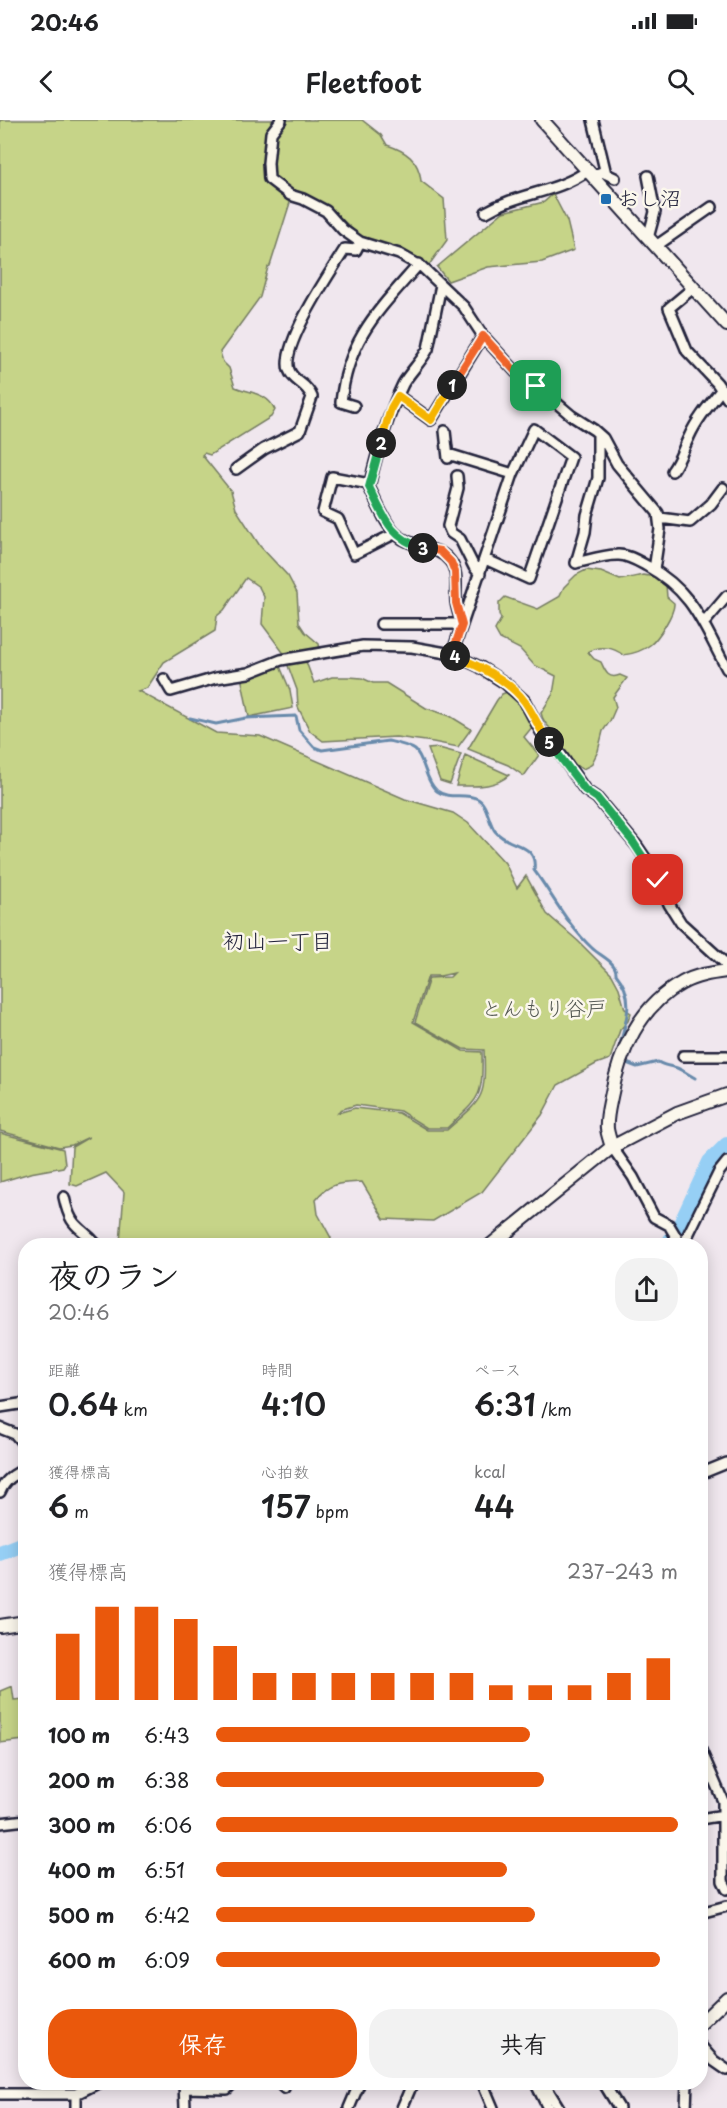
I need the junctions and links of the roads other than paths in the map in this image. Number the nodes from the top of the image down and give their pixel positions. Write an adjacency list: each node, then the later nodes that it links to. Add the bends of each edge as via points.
1 (281, 120): 8 (street, via 271,133 269,179 290,195 326,211)
2 (542, 120): 4 (street)
3 (593, 120): 4 (street)
4 (601, 174): 7 (street, via 500,204); 9 (street)
5 (648, 176): 9 (street, via 655,212)
6 (712, 207): 9 (street)
7 (486, 212)
8 (360, 242): 10 (street); 20 (street, via 356,249 345,249 317,291 288,359 292,376 309,388 312,397 300,431)
9 (652, 242): 12 (street)
10 (419, 264): 11 (street); 17 (street, via 362,332 344,378 341,402)
11 (441, 285): 14 (street, via 464,307); 16 (street, via 428,349)
12 (693, 288): 13 (street); 15 (street, via 669,308 687,351)
13 (727, 325)
14 (483, 336): 16 (street, via 432,421); 19 (street, via 516,372)
15 (724, 393): 21 (street, via 697,421)
16 (398, 396): 27 (street, via 391,408 369,487)
17 (354, 406)
18 (445, 431): 22 (street, via 448,456)
19 (598, 434): 26 (street); 29 (street, via 598,478 576,563 617,554)
20 (236, 469)
21 (672, 471)
22 (513, 474): 28 (street); 28 (street, via 534,429 571,457 529,579)
23 (457, 476): 30 (street, via 458,488 448,526)
24 (364, 483): 27 (street, via 332,477 322,512 338,519 354,554)
25 (723, 488): 26 (street, via 690,522)
26 (660, 518): 29 (street)
27 (394, 534): 34 (street, via 420,547 440,551 451,562)
28 (485, 559): 30 (street)
29 (654, 570): 32 (street, via 691,601)
30 (480, 574): 34 (street)
31 (727, 596): 32 (street)
32 (704, 623): 36 (street)
33 (381, 624): 34 (street)
34 (462, 627): 35 (street)
35 (452, 654): 37 (street, via 412,647 363,646 281,660 248,674 171,691); 38 (street, via 480,667 524,700 541,732 585,790 597,798 637,846 681,923 726,964)
36 (727, 669)
37 (164, 679)
38 (727, 970): 42 (street, via 682,982 639,1022 615,1075 607,1120)
39 (683, 1056): 40 (street)
40 (727, 1056)
41 (727, 1095): 42 (street, via 676,1113)
42 (612, 1147): 46 (street); 47 (street, via 654,1217 669,1226)
43 (727, 1162): 48 (street)
44 (64, 1197): 45 (street, via 74,1225)
45 (89, 1238)
46 (500, 1238)
47 (677, 1238)
48 (686, 1238)
49 (18, 1404): 50 (street)
50 (0, 1407)
51 (0, 1413): 52 (street)
52 (0, 1428): 53 (street)
53 (18, 1438)
54 (727, 1463): 55 (street)
55 (708, 1471)
56 (18, 1472): 57 (street)
57 (0, 1492)
58 (18, 1623): 59 (street)
59 (0, 1626)
60 (708, 1766): 61 (street, via 723,1801)
61 (724, 1815): 62 (street); 65 (street, via 723,1881)
62 (708, 1818)
63 (18, 1821): 64 (street)
64 (0, 1822)
65 (727, 1889)
66 (727, 1906): 67 (street)
67 (708, 1910)
68 (727, 1998): 69 (street)
69 (708, 2016)
70 (708, 2054): 71 (street)
71 (727, 2070)
72 (84, 2090): 82 (street)
73 (184, 2090): 84 (street)
74 (357, 2090): 85 (street)
75 (410, 2090): 86 (street)
76 (485, 2090): 87 (street)
77 (539, 2090): 88 (street)
78 (548, 2090): 89 (street)
79 (608, 2090): 90 (street)
80 (687, 2090): 91 (street)
81 (0, 2094): 82 (street)
82 (76, 2094): 83 (street)
83 (76, 2108)
84 (184, 2108)
85 (349, 2108)
86 (402, 2108)
87 (493, 2108)
88 (548, 2108)
89 (559, 2108)
90 (619, 2108)
91 (686, 2108)

